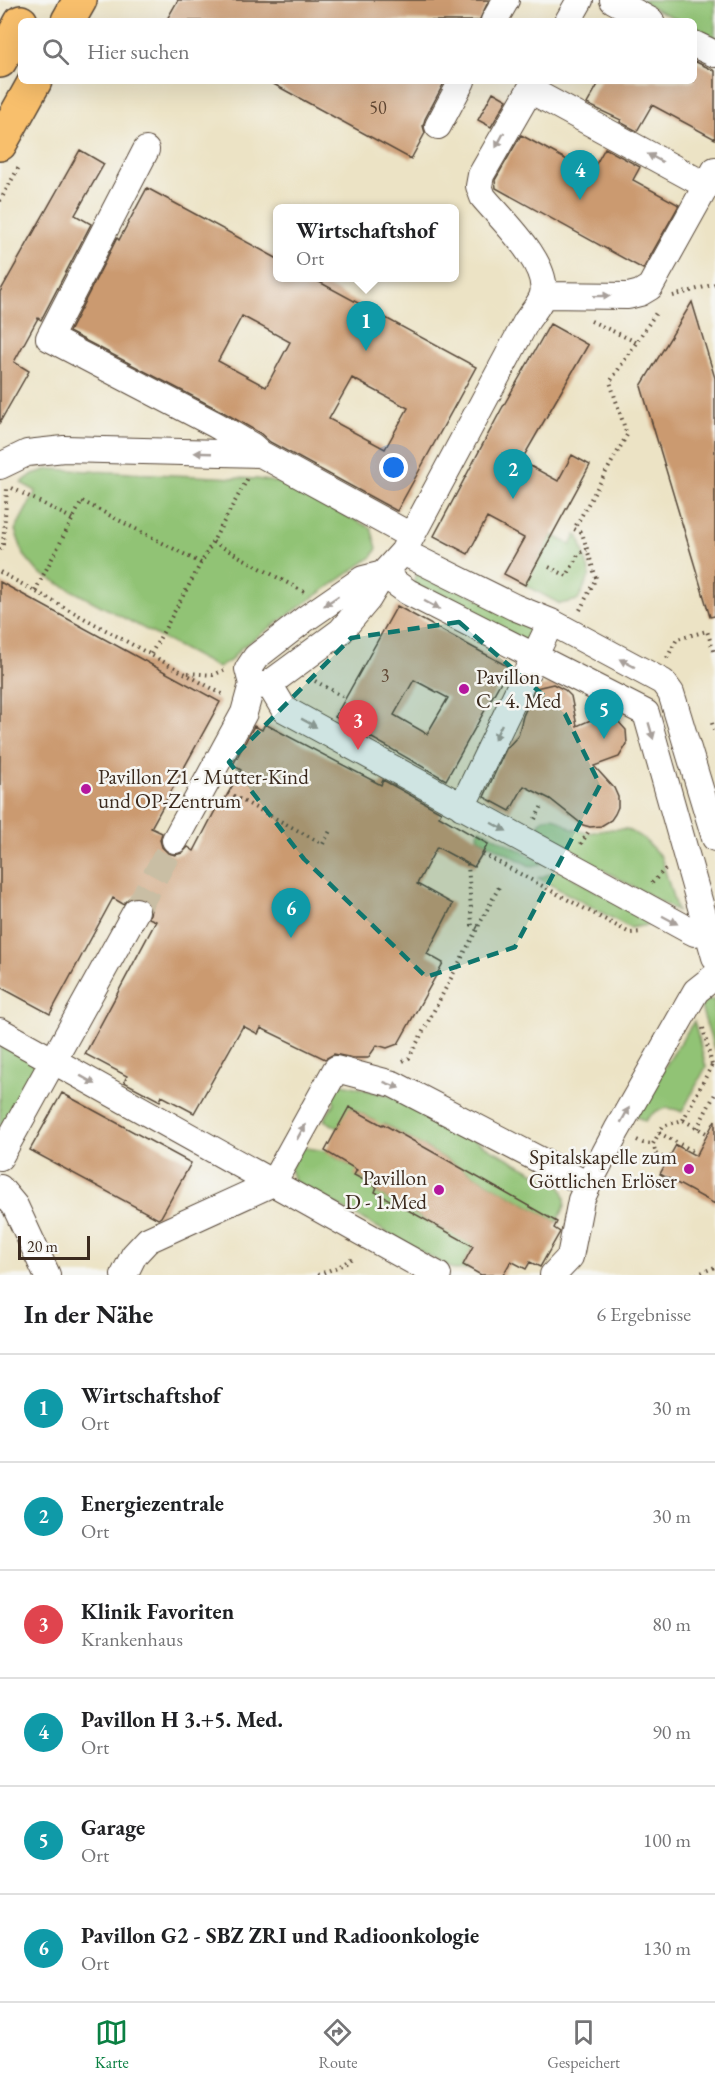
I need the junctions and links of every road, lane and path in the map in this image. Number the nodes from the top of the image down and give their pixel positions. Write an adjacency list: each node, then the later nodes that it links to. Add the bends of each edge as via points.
1 (33, 0): 6 (main road)
2 (80, 0): 7 (main road)
3 (506, 0): 8 (lane)
4 (580, 0): 9 (lane)
5 (613, 0): 10 (lane)
6 (23, 18)
7 (70, 18)
8 (496, 18)
9 (570, 18)
10 (646, 18)
11 (18, 28): 14 (main road)
12 (697, 45): 13 (lane)
13 (715, 54)
14 (0, 61)
15 (33, 84): 19 (main road)
16 (460, 84): 18 (lane)
17 (532, 86): 21 (lane, one-way to 17); 22 (lane, one-way to 22, via 481,175 479,186 483,197 534,257 542,274)
18 (438, 126)
19 (0, 144)
20 (146, 150): 24 (lane, via 49,338 216,425)
21 (711, 178): 22 (lane, one-way to 21, via 628,296 650,287)
22 (543, 295): 28 (lane)
23 (657, 310): 30 (path, via 610,382 627,435 574,529 582,533)
24 (261, 454): 25 (lane, one-way to 25, via 64,449 27,453); 27 (path); 28 (lane)
25 (0, 466)
26 (73, 519): 29 (path, via 8,486); 31 (path, via 82,501); 35 (path)
27 (213, 542): 31 (path); 36 (path)
28 (407, 544): 34 (lane); 38 (lane, via 514,607)
29 (0, 550)
30 (587, 550): 32 (path, via 579,553 567,576); 37 (path, via 596,579)
31 (201, 563): 40 (path)
32 (549, 567)
33 (0, 572): 35 (path)
34 (383, 574): 42 (lane, one-way to 42, via 408,592); 44 (lane, via 341,631); 46 (lane, one-way to 46, via 363,579 256,657 248,669)
35 (35, 591): 40 (path)
36 (308, 595)
37 (578, 614)
38 (551, 622): 42 (lane); 53 (lane, one-way to 38, via 667,686)
39 (658, 653): 41 (path, via 668,658 677,639 707,630)
40 (151, 654): 45 (path)
41 (715, 655)
42 (534, 658): 51 (lane, one-way to 51); 61 (lane, one-way to 61, via 646,713)
43 (230, 667): 45 (path, via 213,675)
44 (292, 667): 46 (lane); 47 (path)
45 (186, 673): 46 (path, via 232,699)
46 (261, 684): 50 (lane); 51 (lane, one-way to 51, via 284,709)
47 (346, 698)
48 (712, 723): 49 (path)
49 (715, 733)
50 (207, 781): 52 (path, via 323,844); 54 (lane)
51 (462, 807): 61 (lane, one-way to 61, via 695,933)
52 (331, 829)
53 (715, 838)
54 (174, 840)
55 (483, 854): 57 (path)
56 (468, 864): 60 (path, via 472,925)
57 (533, 881)
58 (500, 887): 60 (path)
59 (136, 910): 65 (lane)
60 (478, 928): 67 (path, via 409,1058)
61 (707, 930): 62 (lane)
62 (715, 957)
63 (715, 976): 77 (lane, one-way to 63, via 691,999)
64 (0, 1031): 65 (lane)
65 (54, 1061): 74 (lane); 76 (lane, one-way to 76)
66 (712, 1065): 69 (path)
67 (365, 1077): 76 (lane, one-way to 67, via 336,1069); 77 (lane, one-way to 77, via 393,1084)
68 (715, 1094): 70 (path)
69 (683, 1120): 70 (path); 71 (path, via 663,1126)
70 (697, 1128): 72 (path)
71 (659, 1133): 73 (path); 75 (path, via 653,1144 657,1154)
72 (708, 1134)
73 (697, 1153)
74 (0, 1157)
75 (668, 1160)
76 (273, 1183): 79 (lane); 81 (lane, via 148,1240 134,1255)
77 (588, 1185): 85 (lane, via 581,1200 570,1257)
78 (0, 1188): 82 (lane, via 15,1206)
79 (372, 1239): 83 (path, via 342,1265); 84 (lane)
80 (715, 1267): 86 (path)
81 (126, 1274)
82 (47, 1275)
83 (318, 1275)
84 (438, 1275)
85 (553, 1275)
86 (696, 1275)

